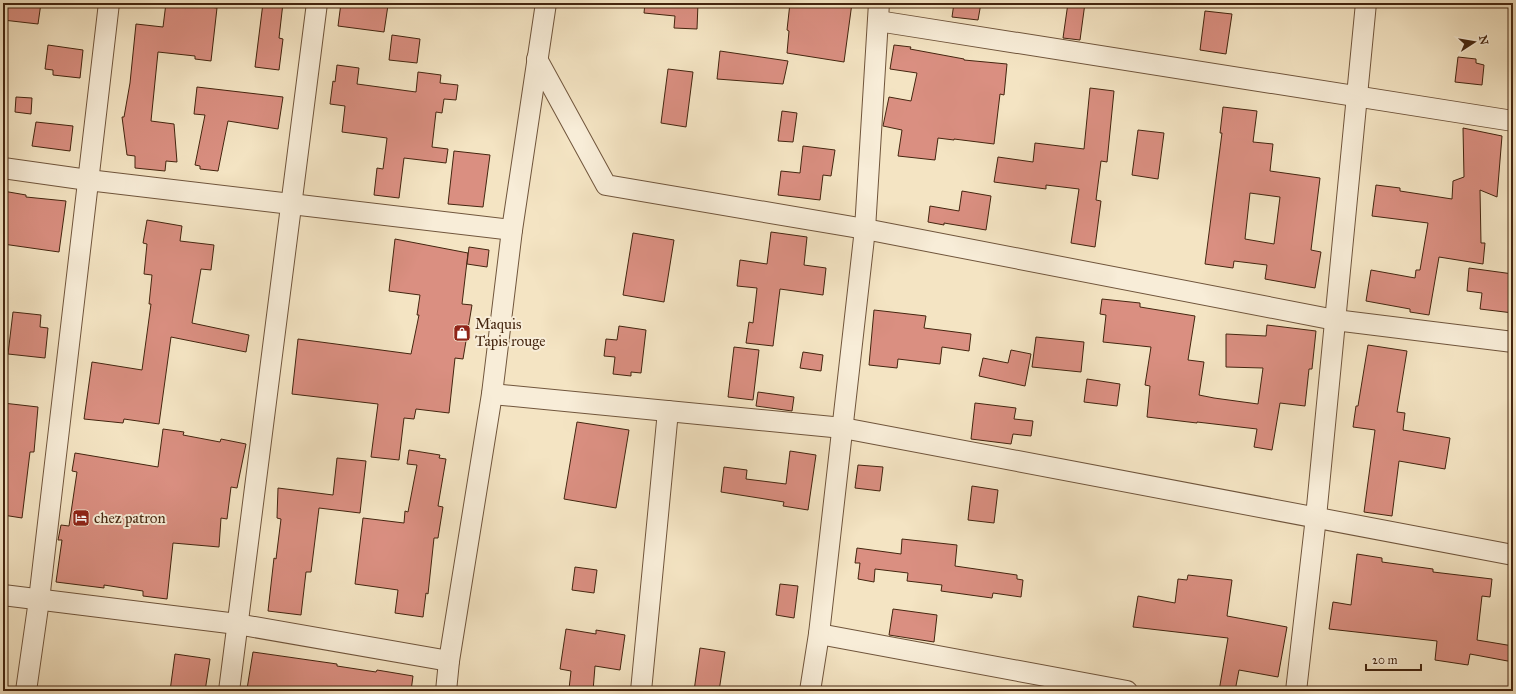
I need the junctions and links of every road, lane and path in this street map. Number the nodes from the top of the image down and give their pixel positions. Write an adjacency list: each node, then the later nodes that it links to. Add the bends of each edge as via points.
1 (109, 3): 10 (street)
2 (317, 3): 11 (street)
3 (546, 3): 6 (street)
4 (1366, 3): 7 (street)
5 (879, 12): 7 (street); 12 (street)
6 (537, 59): 12 (street, via 606,185); 13 (street)
7 (1357, 97): 8 (street); 14 (street)
8 (1513, 121)
9 (3, 168): 10 (street)
10 (88, 180): 11 (street); 22 (street)
11 (291, 204): 13 (street); 23 (street)
12 (865, 229): 14 (street); 18 (street)
13 (512, 230): 16 (street)
14 (1335, 320): 15 (street); 19 (street)
15 (1513, 342)
16 (492, 394): 17 (street); 25 (street)
17 (668, 411): 18 (street); 29 (street)
18 (843, 428): 19 (street); 24 (street)
19 (1316, 517): 20 (street); 32 (street)
20 (1513, 555)
21 (3, 595): 22 (street)
22 (39, 600): 23 (street); 26 (street)
23 (237, 624): 25 (street); 27 (street)
24 (819, 634): 30 (street); 31 (street)
25 (449, 661): 28 (street)
26 (26, 691)
27 (229, 691)
28 (446, 691)
29 (641, 691)
30 (810, 691)
31 (1127, 691)
32 (1296, 691)

